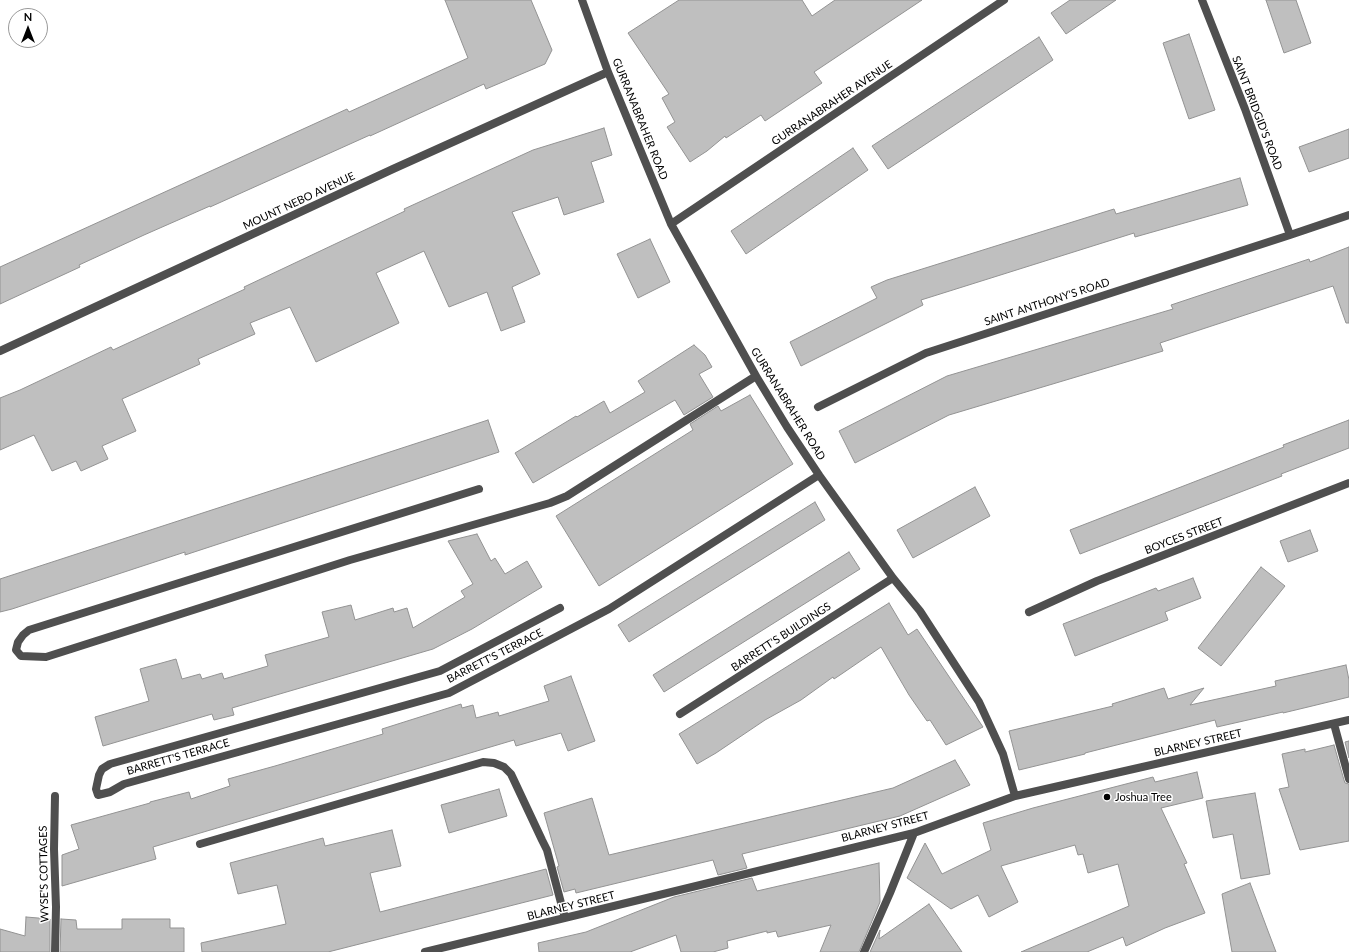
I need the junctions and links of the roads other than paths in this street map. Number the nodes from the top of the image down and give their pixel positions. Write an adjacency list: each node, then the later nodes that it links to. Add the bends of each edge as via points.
1 (1004, 0): 6 (street, GURRANABRAHER AVENUE)
2 (1202, 0): 7 (street, SAINT BRIDGID'S ROAD, via 1246,109)
3 (585, 1): 4 (street, GURRANABRAHER ROAD)
4 (608, 72): 6 (street, GURRANABRAHER ROAD); 8 (street, MOUNT NEBO AVENUE)
5 (1349, 214): 7 (street, SAINT ANTHONY'S ROAD)
6 (671, 224): 9 (street, GURRANABRAHER ROAD)
7 (1290, 235): 10 (street, SAINT ANTHONY'S ROAD, via 926,353)
8 (0, 351)
9 (756, 376): 11 (street, GURRANABRAHER ROAD); 13 (street, via 567,496 550,503 350,560 46,657 21,656 16,650 18,642 29,630)
10 (818, 407)
11 (819, 476): 14 (street, GURRANABRAHER ROAD); 15 (street, BARRETT'S TERRACE, via 609,609 449,693 124,784 98,796 96,789 99,775 102,769 110,764 440,671)
12 (1349, 484): 16 (street, BOYCES STREET, via 1097,581)
13 (479, 489)
14 (893, 578): 17 (street, BARRETT'S BUILDINGS); 22 (street, GURRANABRAHER ROAD, via 920,611 979,702 1003,754)
15 (560, 608)
16 (1029, 612)
17 (680, 714)
18 (1349, 720): 19 (street, BLARNEY STREET)
19 (1334, 724): 20 (street); 22 (street, BLARNEY STREET)
20 (1349, 779)
21 (55, 796): 26 (street, WYSE'S COTTAGES)
22 (1015, 796): 23 (street, BLARNEY STREET)
23 (914, 833): 25 (street, BLARNEY STREET); 28 (street)
24 (200, 844): 25 (street, via 483,762 494,763 504,767 511,774 547,850)
25 (565, 918): 27 (street, BLARNEY STREET)
26 (55, 952)
27 (425, 952)
28 (864, 952)

